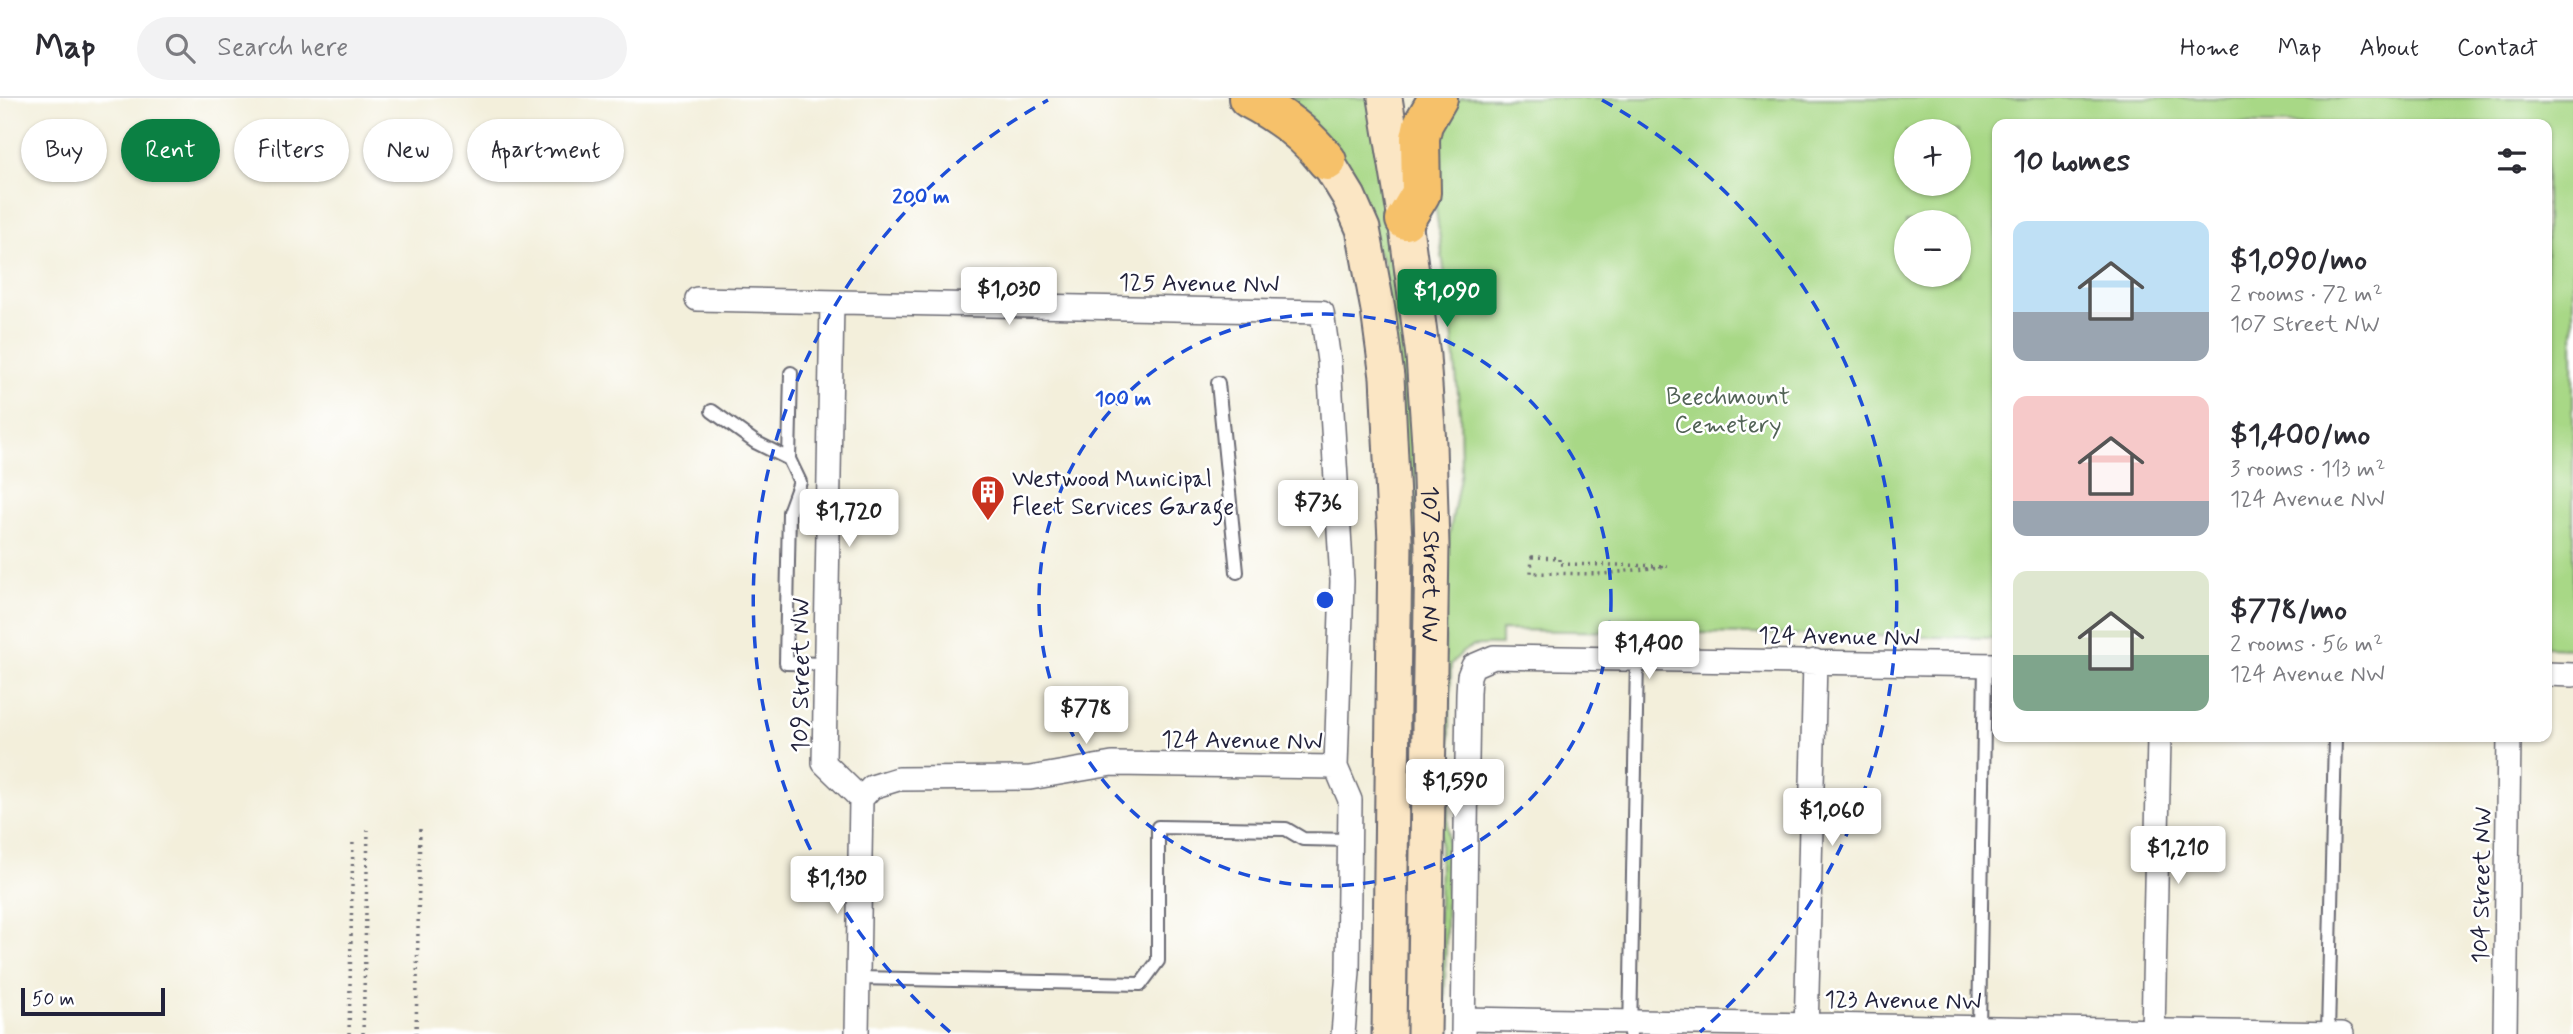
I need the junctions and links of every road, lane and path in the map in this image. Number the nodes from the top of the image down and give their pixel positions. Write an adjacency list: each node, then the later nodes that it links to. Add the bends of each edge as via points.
1 (1248, 98): 4 (highway, via 1291,125)
2 (1385, 98): 5 (main road, 107 Street NW)
3 (1438, 98): 5 (highway, via 1420,138 1421,193)
4 (1327, 161): 41 (main road, 107 Street NW, via 1363,229 1387,377 1395,540)
5 (1405, 220): 42 (main road, 107 Street NW, via 1423,356 1432,522)
6 (697, 299): 7 (street, 125 Avenue NW)
7 (832, 302): 17 (street, 109 Street NW); 24 (street, 125 Avenue NW, via 1322,312 1342,574)
8 (791, 373): 11 (lane)
9 (1217, 383): 13 (lane)
10 (712, 411): 11 (lane, via 755,442)
11 (789, 459): 17 (lane, via 800,482 789,512 786,663)
12 (1559, 564): 14 (path); 14 (path, via 1559,558 1532,557 1531,573); 14 (path, via 1668,566 1603,574)
13 (1237, 572)
14 (1559, 573)
15 (1637, 659): 16 (street, 124 Avenue NW); 31 (street, 124 Avenue NW, via 1494,657 1473,666 1469,684); 32 (lane)
16 (1815, 661): 18 (street, 124 Avenue NW); 33 (street)
17 (826, 664): 25 (street, 109 Street NW, via 824,763)
18 (1991, 664): 34 (lane)
19 (2552, 674): 20 (street)
20 (2573, 675)
21 (2159, 742): 35 (street)
22 (2334, 742): 43 (lane)
23 (2509, 742): 45 (street, 104 Street NW)
24 (1336, 767): 25 (street, 124 Avenue NW, via 1112,764 1030,778 898,779 872,788); 29 (street, via 1350,800)
25 (861, 799): 30 (street)
26 (420, 826): 38 (path)
27 (368, 830): 37 (path)
28 (353, 839): 36 (path)
29 (1350, 840): 30 (lane, via 1303,839 1286,829 1158,827 1158,961 1141,984); 40 (street)
30 (858, 978): 39 (street)
31 (1464, 1026): 32 (street, 123 Avenue NW)
32 (1630, 1028): 33 (street, 123 Avenue NW)
33 (1806, 1029): 34 (street, 123 Avenue NW)
34 (1979, 1031): 35 (street, 123 Avenue NW)
35 (2153, 1032): 43 (street, 123 Avenue NW)
36 (349, 1034)
37 (363, 1034)
38 (416, 1034)
39 (857, 1034)
40 (1343, 1034)
41 (1389, 1034)
42 (1424, 1034)
43 (2328, 1034): 44 (street, 123 Avenue NW)
44 (2342, 1034)
45 (2505, 1034)

